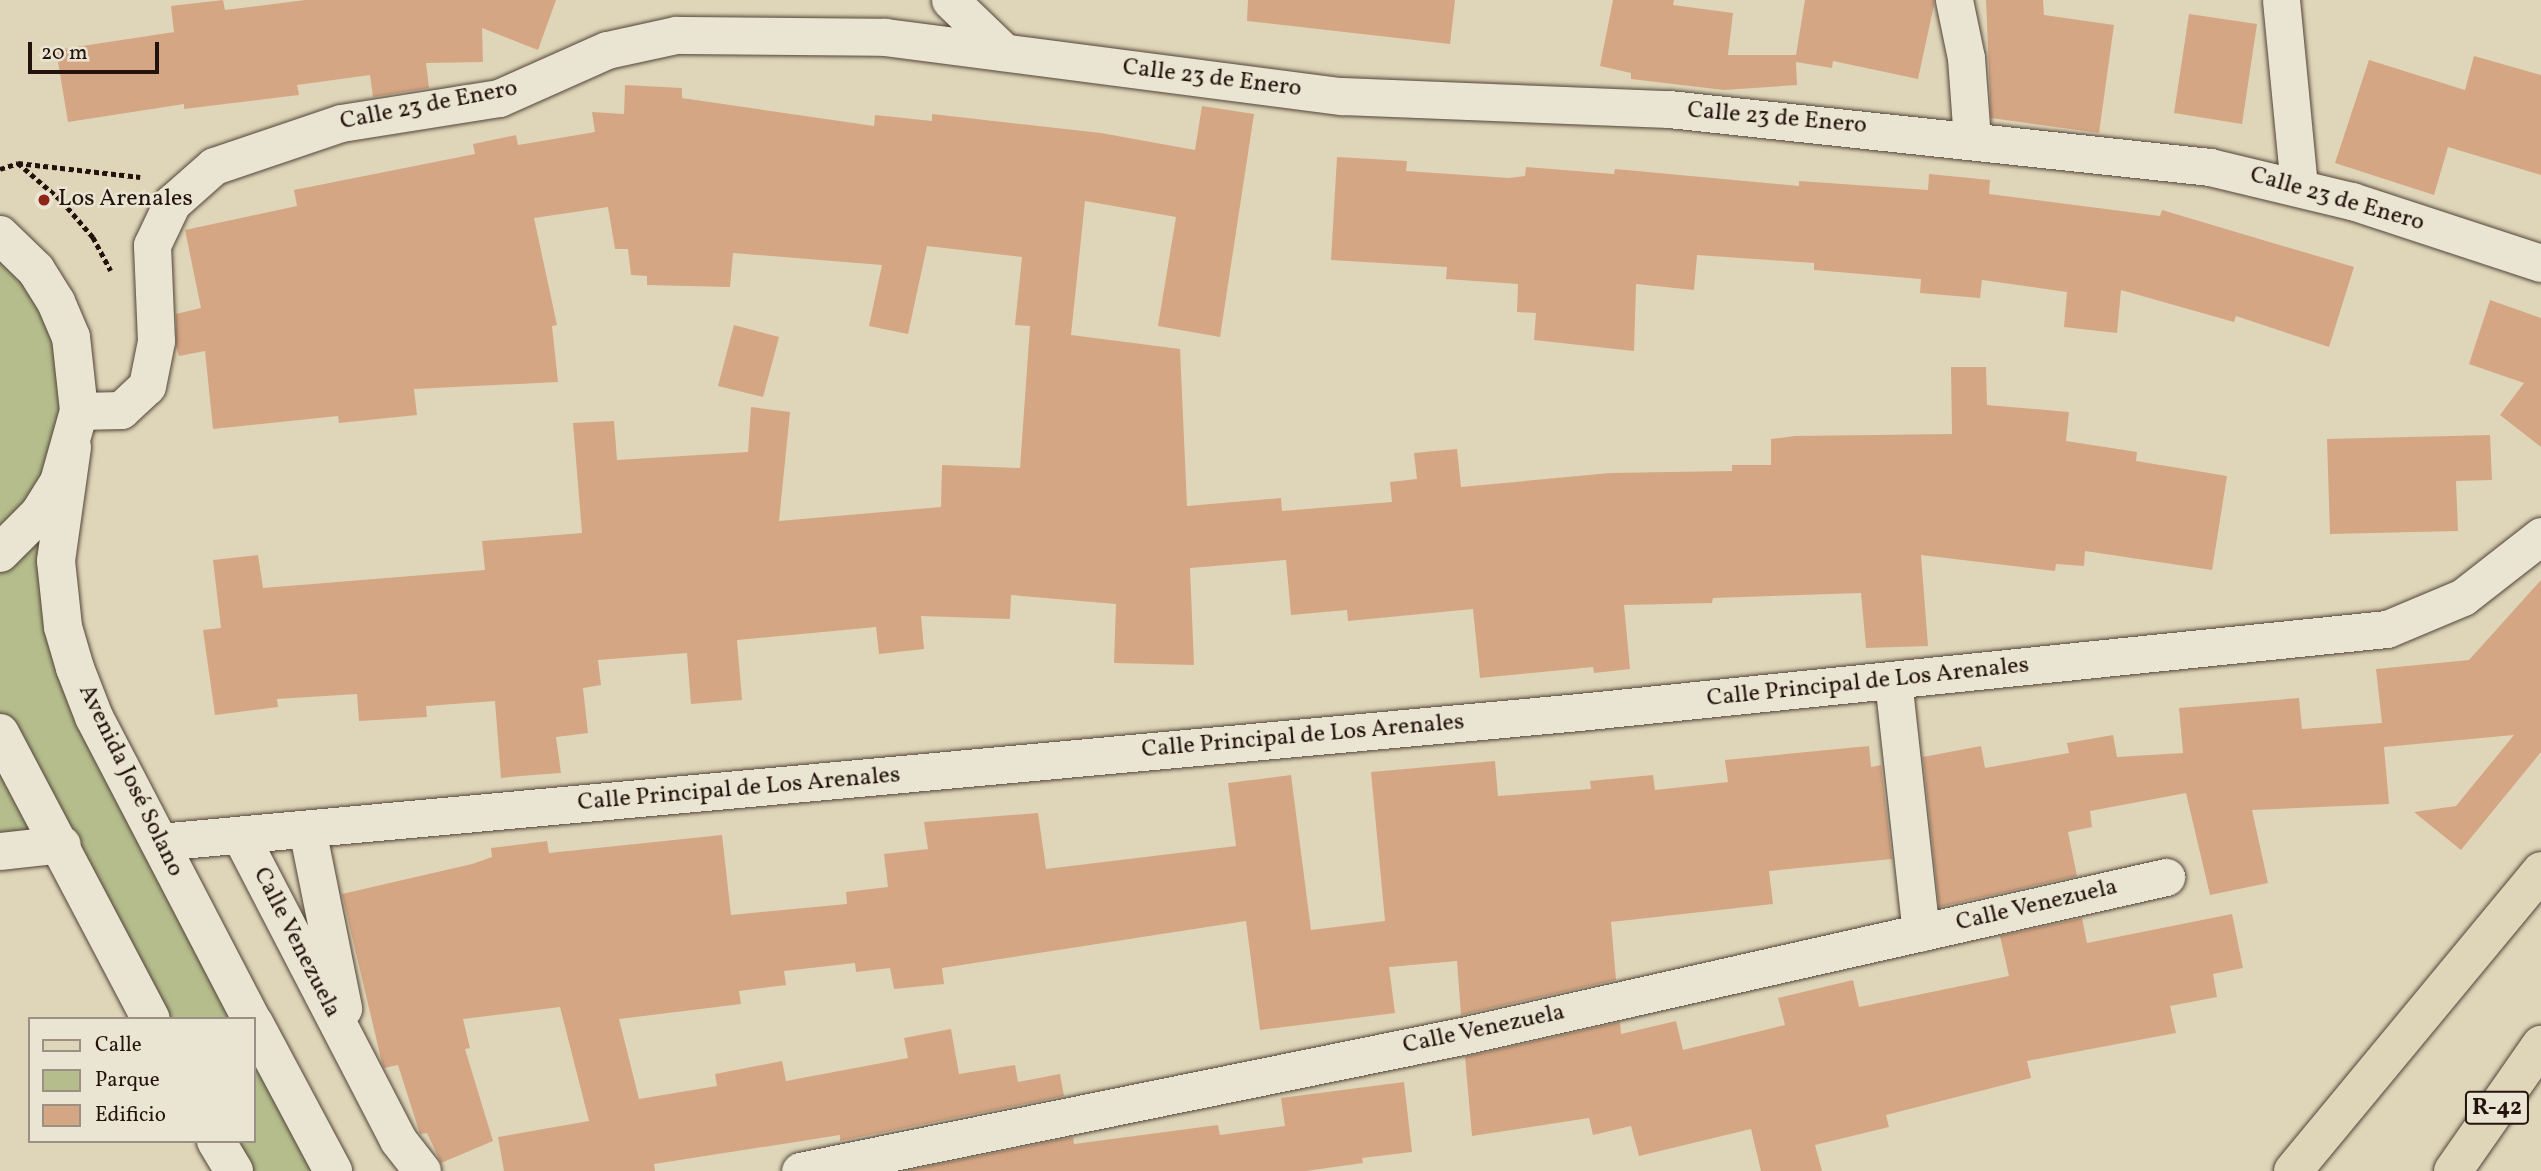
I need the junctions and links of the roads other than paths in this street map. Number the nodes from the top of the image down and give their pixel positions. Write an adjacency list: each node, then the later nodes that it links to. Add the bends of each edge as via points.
1 (950, 0): 4 (street)
2 (1954, 0): 5 (street, via 1967,70)
3 (2281, 0): 6 (street)
4 (1004, 52): 5 (street, Calle 23 de Enero, via 1342,96 1669,109); 9 (street, Calle 23 de Enero, via 835,35 715,34 642,40 607,50 499,98 296,134 214,166 172,203 152,245 156,341 147,386 121,410)
5 (1972, 140): 6 (street, Calle 23 de Enero, via 2210,167)
6 (2299, 187): 8 (street, Calle 23 de Enero)
7 (0, 234): 9 (street, via 36,270 56,302 73,349)
8 (2541, 263)
9 (79, 411): 10 (street)
10 (72, 447): 12 (street, via 40,514); 17 (street, Avenida José Solano, via 56,561 63,627 94,717)
11 (2541, 536): 13 (street, Calle Principal de Los Arenales, via 2493,577 2443,608 2388,629)
12 (0, 554)
13 (1893, 680): 15 (street, Calle Principal de Los Arenales); 22 (street)
14 (0, 733): 18 (street)
15 (307, 829): 16 (street, Calle Principal de Los Arenales); 27 (street, Calle Venezuela)
16 (240, 835): 17 (street, Calle Principal de Los Arenales); 27 (street, Calle Venezuela)
17 (159, 842): 24 (street, Avenida José Solano)
18 (62, 844): 19 (street); 23 (street)
19 (0, 851)
20 (2541, 871): 33 (main road)
21 (2166, 877): 22 (street, Calle Venezuela)
22 (1921, 932): 32 (street, Calle Venezuela, via 1448,1039)
23 (150, 1017)
24 (251, 1017)
25 (256, 1027): 30 (street, Avenida José Solano)
26 (2541, 1045): 34 (main road, R-42)
27 (351, 1050): 31 (street, Calle Venezuela, via 398,1140)
28 (217, 1143): 29 (street)
29 (234, 1171)
30 (333, 1171)
31 (422, 1171)
32 (800, 1171)
33 (2293, 1171)
34 (2453, 1171)

